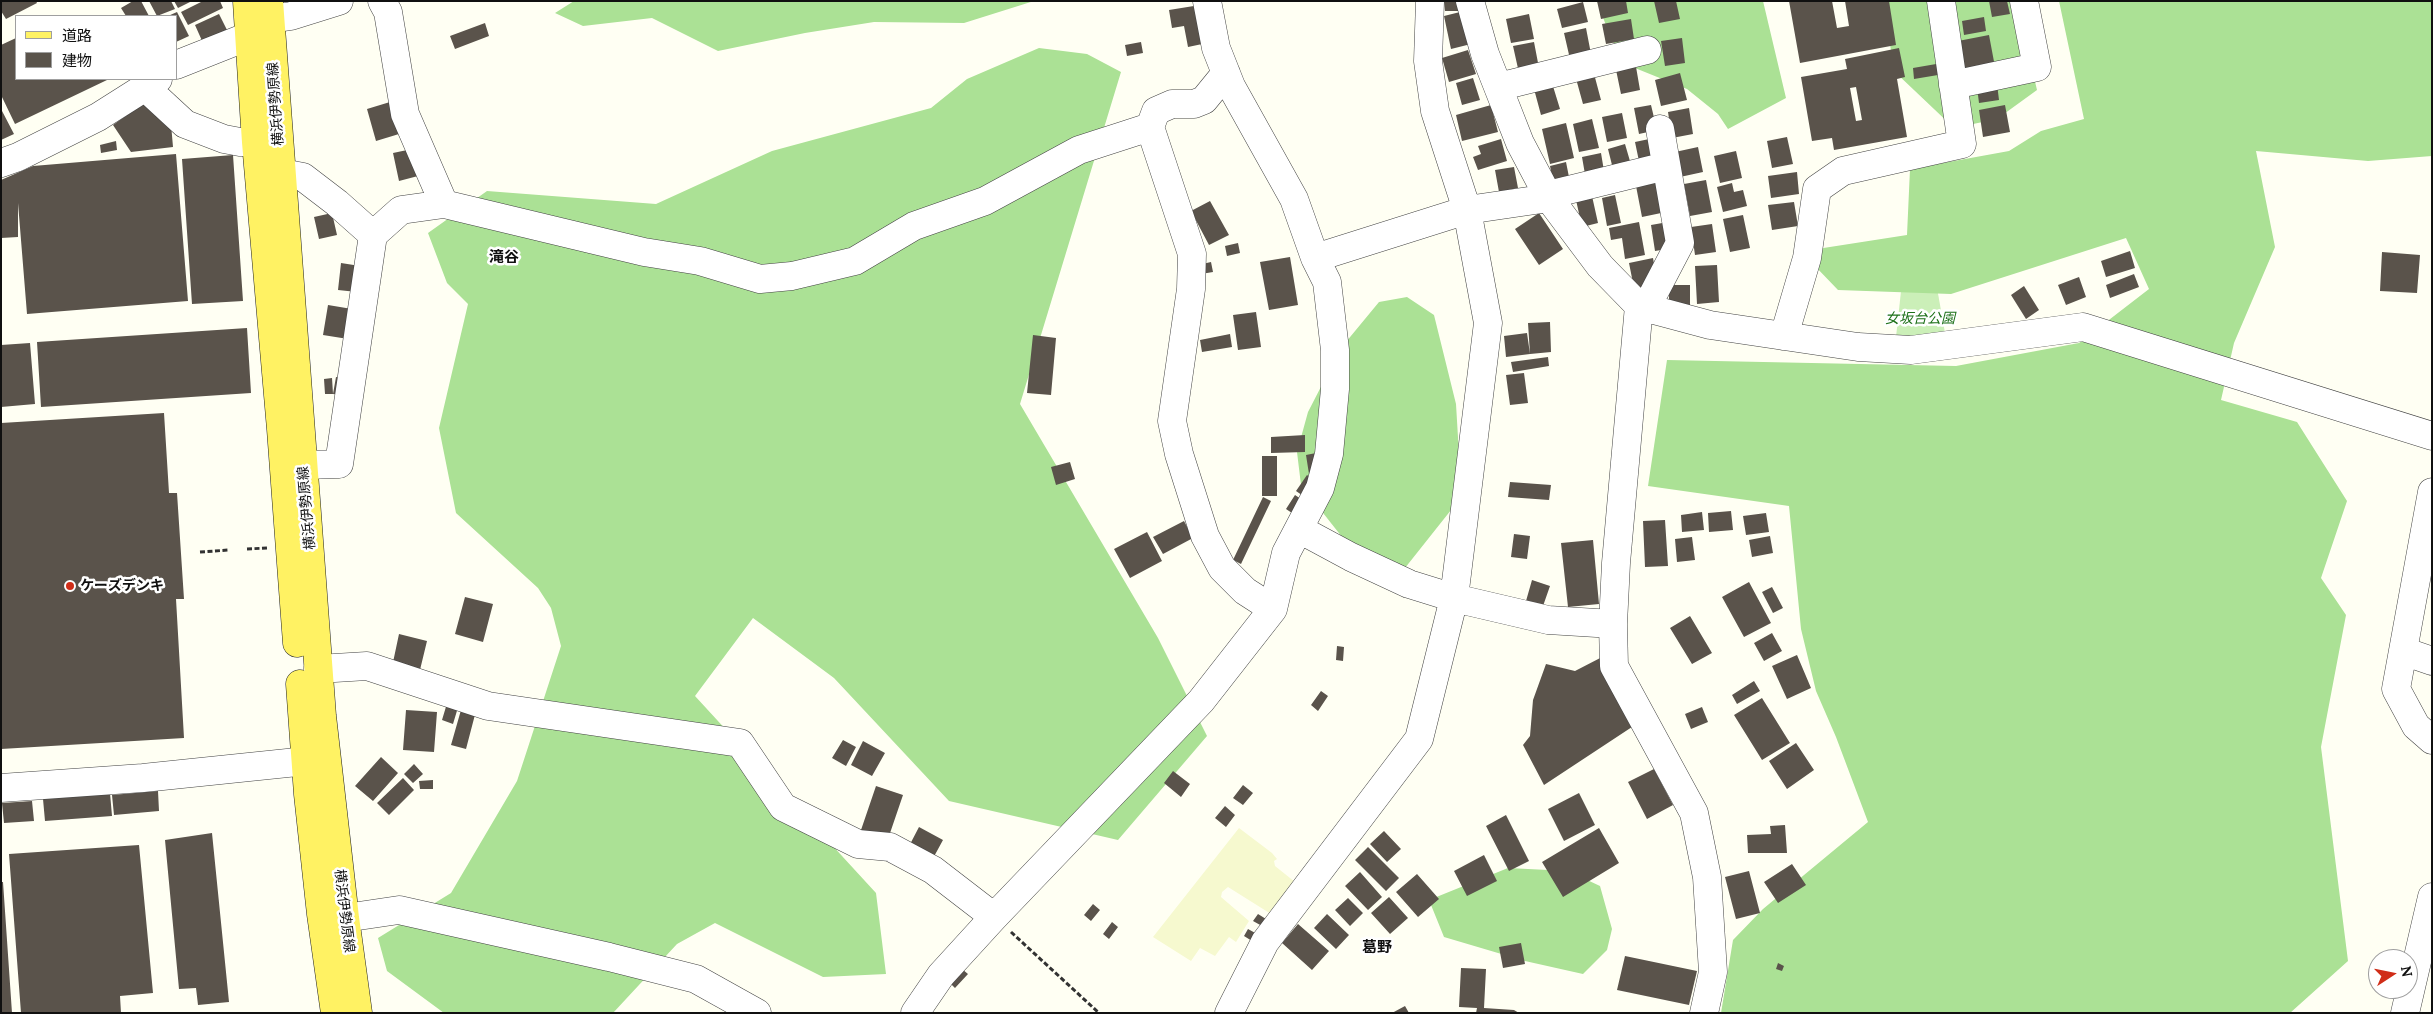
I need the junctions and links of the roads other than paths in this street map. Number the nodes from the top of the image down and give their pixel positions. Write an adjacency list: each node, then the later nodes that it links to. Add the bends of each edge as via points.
1 (247, 1): 10 (main road, 横浜伊勢原線)
2 (339, 1): 9 (street, via 291,16)
3 (382, 1): 24 (street, via 388,12 405,114)
4 (1207, 1): 13 (street, via 1216,48)
5 (1430, 1): 25 (street, via 1428,61 1435,111)
6 (1470, 1): 16 (street)
7 (1941, 1): 15 (street)
8 (2024, 1): 15 (street, via 2036,67)
9 (270, 10): 22 (main road, 横浜伊勢原線)
10 (249, 36): 12 (street); 19 (main road, 横浜伊勢原線)
11 (1647, 50): 16 (street)
12 (178, 64)
13 (1226, 73): 17 (street, via 1204,100 1194,104 1172,104 1156,111); 27 (street, via 1294,199)
14 (152, 83): 19 (street, via 185,124 224,139); 20 (street, via 98,116)
15 (1953, 85): 29 (street, via 1962,144 1843,172 1817,189 1807,258)
16 (1498, 86): 23 (street, via 1520,142)
17 (1150, 127): 24 (street, via 1079,150 985,201 914,226 855,262 792,276 760,279 700,262 644,252); 35 (street, via 1192,254 1190,299 1172,421 1179,454 1205,536 1222,568 1245,591)
18 (1660, 129): 21 (street)
19 (256, 142): 41 (main road, 横浜伊勢原線)
20 (1, 163)
21 (1666, 166): 23 (street); 28 (street, via 1680,243)
22 (282, 173): 26 (street, via 303,177); 31 (main road, 横浜伊勢原線)
23 (1548, 197): 25 (street); 28 (street, via 1600,266)
24 (444, 204): 26 (street, via 401,210)
25 (1467, 210): 27 (street); 34 (street, via 1488,324)
26 (373, 235): 31 (street, via 339,464)
27 (1315, 258): 33 (street, via 1327,282 1332,313 1335,389 1329,454 1320,488)
28 (1642, 307): 29 (street, via 1710,324); 36 (street, via 1616,563)
29 (1784, 336): 30 (street, via 1858,347 1911,350 2082,328)
30 (2432, 436)
31 (303, 465): 39 (main road, 横浜伊勢原線)
32 (2432, 492): 37 (street)
33 (1299, 529): 34 (street, via 1409,584); 35 (street, via 1286,553)
34 (1454, 598): 36 (street, via 1548,620); 50 (street, via 1419,739 1265,942)
35 (1273, 609): 44 (street, via 1201,701)
36 (1613, 624): 51 (street, via 1614,666 1694,813 1707,877 1713,972)
37 (2403, 651): 38 (street); 40 (street, via 2396,690 2416,726)
38 (2432, 661)
39 (318, 669): 41 (main road, 横浜伊勢原線); 44 (street, via 367,666 488,706 740,743 783,807 858,844 890,847 933,870)
40 (2432, 740)
41 (316, 760): 42 (street, via 143,778); 45 (main road, 横浜伊勢原線); 46 (main road, 横浜伊勢原線, via 321,914)
42 (1, 788)
43 (2432, 897): 52 (street)
44 (994, 917): 49 (street, via 941,975)
45 (345, 918): 47 (main road, 横浜伊勢原線); 48 (street, via 398,910 590,953 696,979)
46 (335, 1013)
47 (358, 1013)
48 (757, 1013)
49 (915, 1013)
50 (1229, 1013)
51 (1704, 1013)
52 (2405, 1013)

